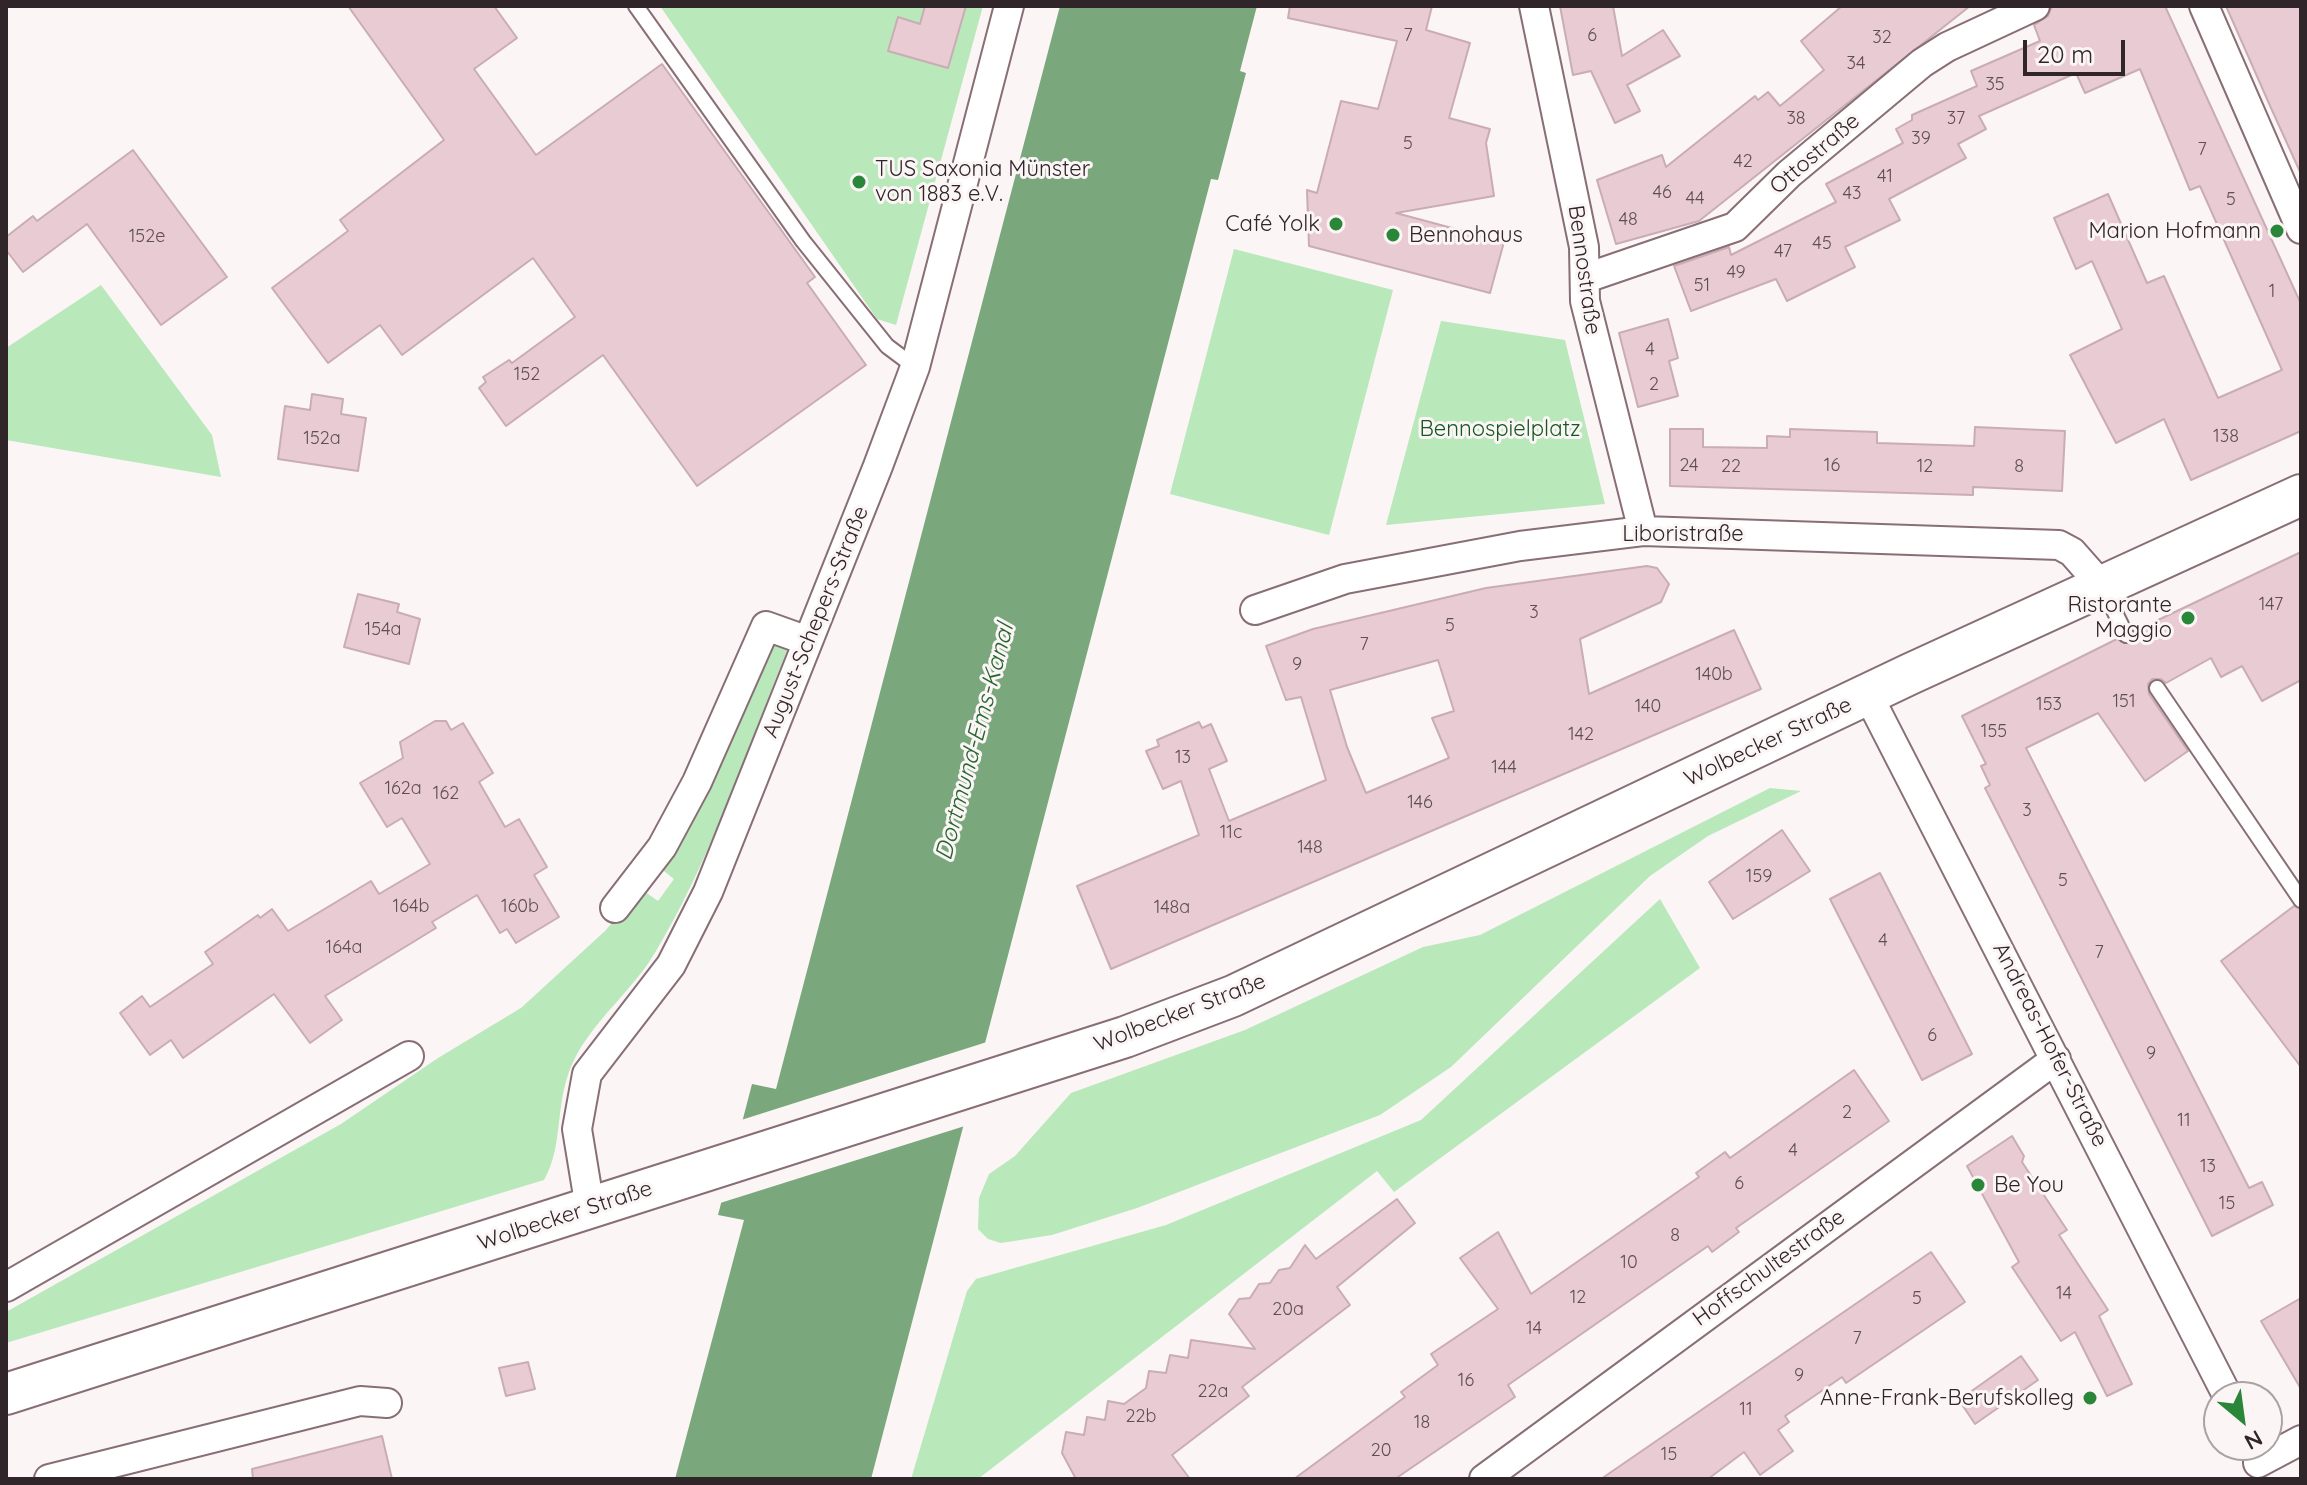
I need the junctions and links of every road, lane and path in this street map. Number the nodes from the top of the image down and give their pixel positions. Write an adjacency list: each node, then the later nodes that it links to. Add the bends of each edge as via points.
1 (636, 6): 8 (lane, via 803,241 887,346)
2 (1009, 6): 8 (street, August-Schepers-Straße)
3 (1534, 6): 7 (street, Bennostraße)
4 (2035, 6): 7 (street, Ottostraße, via 1922,63 1789,174 1735,227)
5 (2204, 6): 6 (street)
6 (2301, 229)
7 (1586, 278): 10 (street, Bennostraße, via 1594,345)
8 (915, 367): 14 (street, August-Schepers-Straße)
9 (2299, 501): 11 (main road, Wolbecker Straße)
10 (1643, 531): 11 (street, Liboristraße, via 2059,545); 12 (street, Liboristraße, via 1520,546 1345,579)
11 (2102, 586): 13 (lane); 16 (main road, Wolbecker Straße)
12 (1255, 610)
13 (2126, 635)
14 (808, 641): 18 (street, via 766,626 697,782 662,847); 21 (street, August-Schepers-Straße, via 686,938 587,1074 577,1129)
15 (2157, 688): 17 (lane)
16 (1868, 695): 20 (street, Andreas-Hofer-Straße); 21 (main road, Wolbecker Straße, via 1233,996 1125,1037)
17 (2301, 900)
18 (615, 908)
19 (409, 1056): 22 (street)
20 (2056, 1059): 23 (street, Andreas-Hofer-Straße); 29 (street, Hoffschultestraße)
21 (590, 1208): 24 (main road, Wolbecker Straße)
22 (6, 1287)
23 (2220, 1381)
24 (6, 1394)
25 (387, 1403): 28 (street, via 360,1401)
26 (2301, 1440): 27 (street)
27 (2258, 1462)
28 (49, 1479)
29 (1484, 1479)

